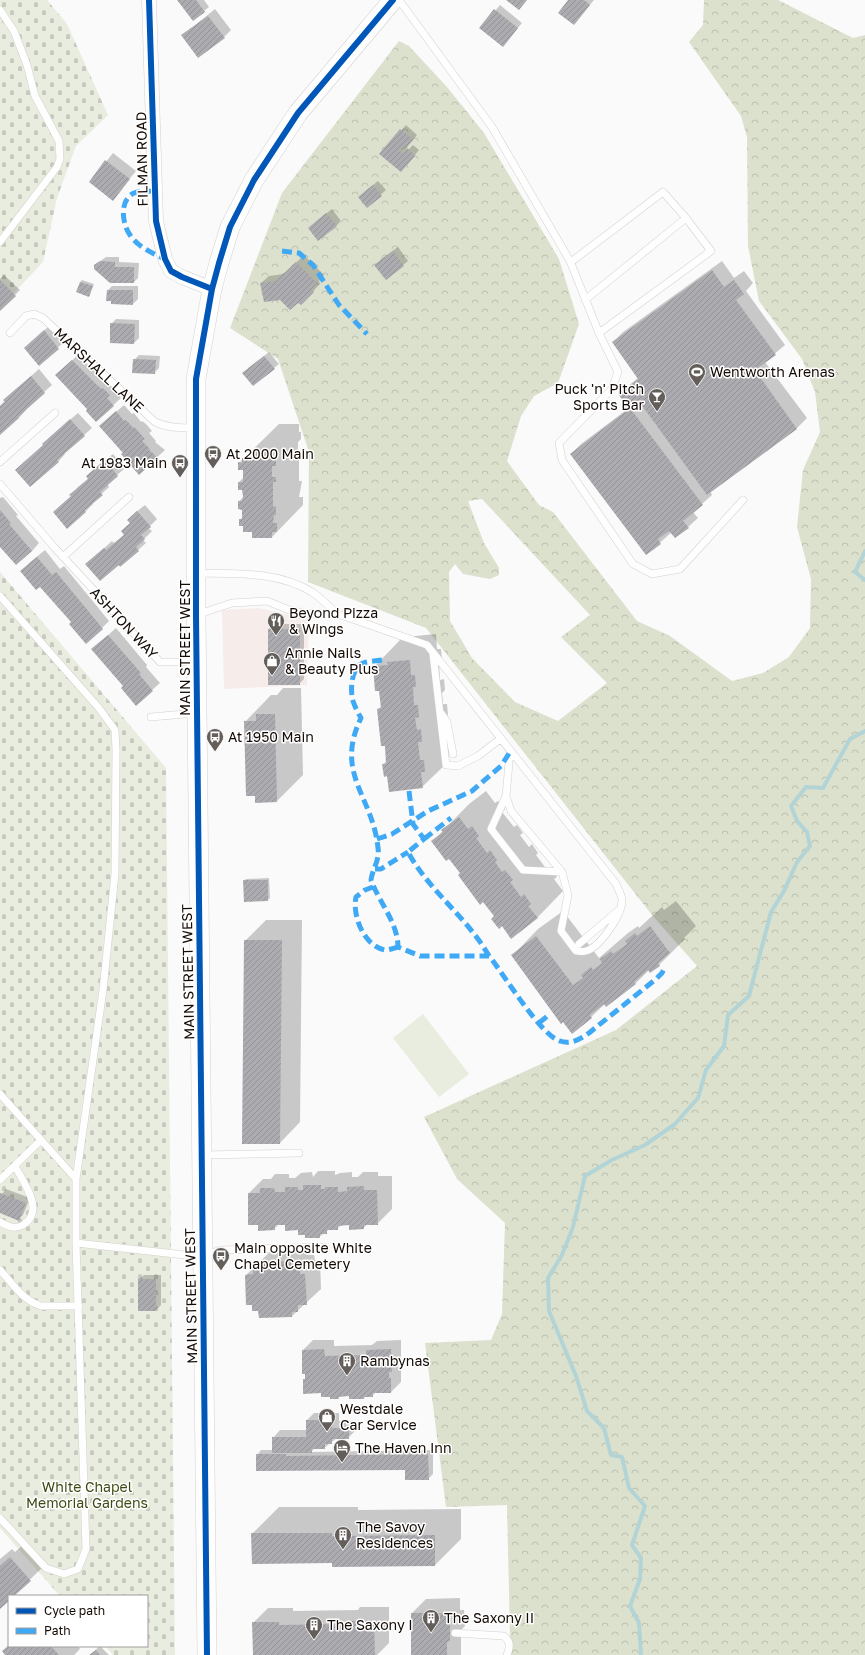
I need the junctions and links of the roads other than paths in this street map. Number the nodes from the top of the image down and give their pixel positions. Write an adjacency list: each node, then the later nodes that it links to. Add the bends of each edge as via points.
1 (149, 0): 8 (street, FILMAN ROAD, via 156,221 165,260 172,271)
2 (393, 0): 8 (main road, MAIN STREET WEST, via 298,113 254,180 230,228)
3 (399, 0): 7 (lane, via 492,127)
4 (0, 10): 6 (lane, via 14,31 27,64 35,96 58,141 60,159 57,167)
5 (686, 218): 7 (lane, via 663,192); 9 (lane); 11 (lane, via 711,251)
6 (0, 242)
7 (570, 260): 9 (lane)
8 (212, 290): 13 (main road, MAIN STREET WEST, via 196,379)
9 (585, 300): 11 (lane)
10 (10, 333): 13 (lane, MARSHALL LANE, via 26,316 34,314 43,318 155,422 164,426)
11 (599, 334): 17 (lane, via 618,372 612,388 559,443 562,460 633,564 652,574 680,568)
12 (55, 413): 14 (lane)
13 (195, 428): 19 (main road, MAIN STREET WEST)
14 (0, 462)
15 (0, 484): 18 (lane, ASHTON WAY)
16 (129, 497): 18 (lane)
17 (743, 500)
18 (63, 557): 24 (lane, ASHTON WAY, via 160,662)
19 (197, 573): 21 (lane, via 273,577 312,593); 22 (main road, MAIN STREET WEST)
20 (0, 596): 40 (lane, via 98,707 115,730 115,874 103,990)
21 (338, 614): 22 (lane, via 304,613 267,601 232,603); 23 (lane, via 427,645)
22 (196, 615): 24 (main road, MAIN STREET WEST)
23 (433, 653): 25 (lane); 28 (lane)
24 (197, 662): 26 (main road, MAIN STREET WEST)
25 (440, 711): 28 (lane, via 446,765 458,766 478,756); 30 (lane, via 447,722)
26 (198, 713): 27 (lane); 38 (main road, MAIN STREET WEST)
27 (151, 717)
28 (500, 739): 29 (lane)
29 (510, 752): 31 (lane); 33 (lane, via 616,884 622,898)
30 (453, 754)
31 (506, 796): 32 (lane, via 511,811); 32 (lane, via 491,829 523,870)
32 (562, 872): 33 (lane, via 568,895 561,931 576,951 587,951 601,939 616,922)
33 (621, 908): 34 (lane)
34 (579, 944)
35 (0, 1094): 36 (lane)
36 (40, 1141): 39 (lane); 40 (lane)
37 (299, 1153): 38 (lane)
38 (202, 1155): 45 (main road, MAIN STREET WEST)
39 (15, 1166): 41 (lane); 42 (lane, via 33,1201 33,1211 27,1222 18,1227 12,1228)
40 (76, 1179): 43 (lane)
41 (0, 1180)
42 (0, 1222)
43 (76, 1243): 45 (lane); 47 (lane)
44 (324, 1248): 45 (lane, via 220,1250)
45 (202, 1258): 50 (main road, MAIN STREET WEST)
46 (0, 1270): 47 (lane, via 21,1295 35,1304)
47 (79, 1306): 48 (lane, via 86,1549 78,1569 64,1574 46,1568)
48 (0, 1518)
49 (455, 1633): 51 (lane, via 504,1636 510,1645)
50 (207, 1655)
51 (507, 1655)

